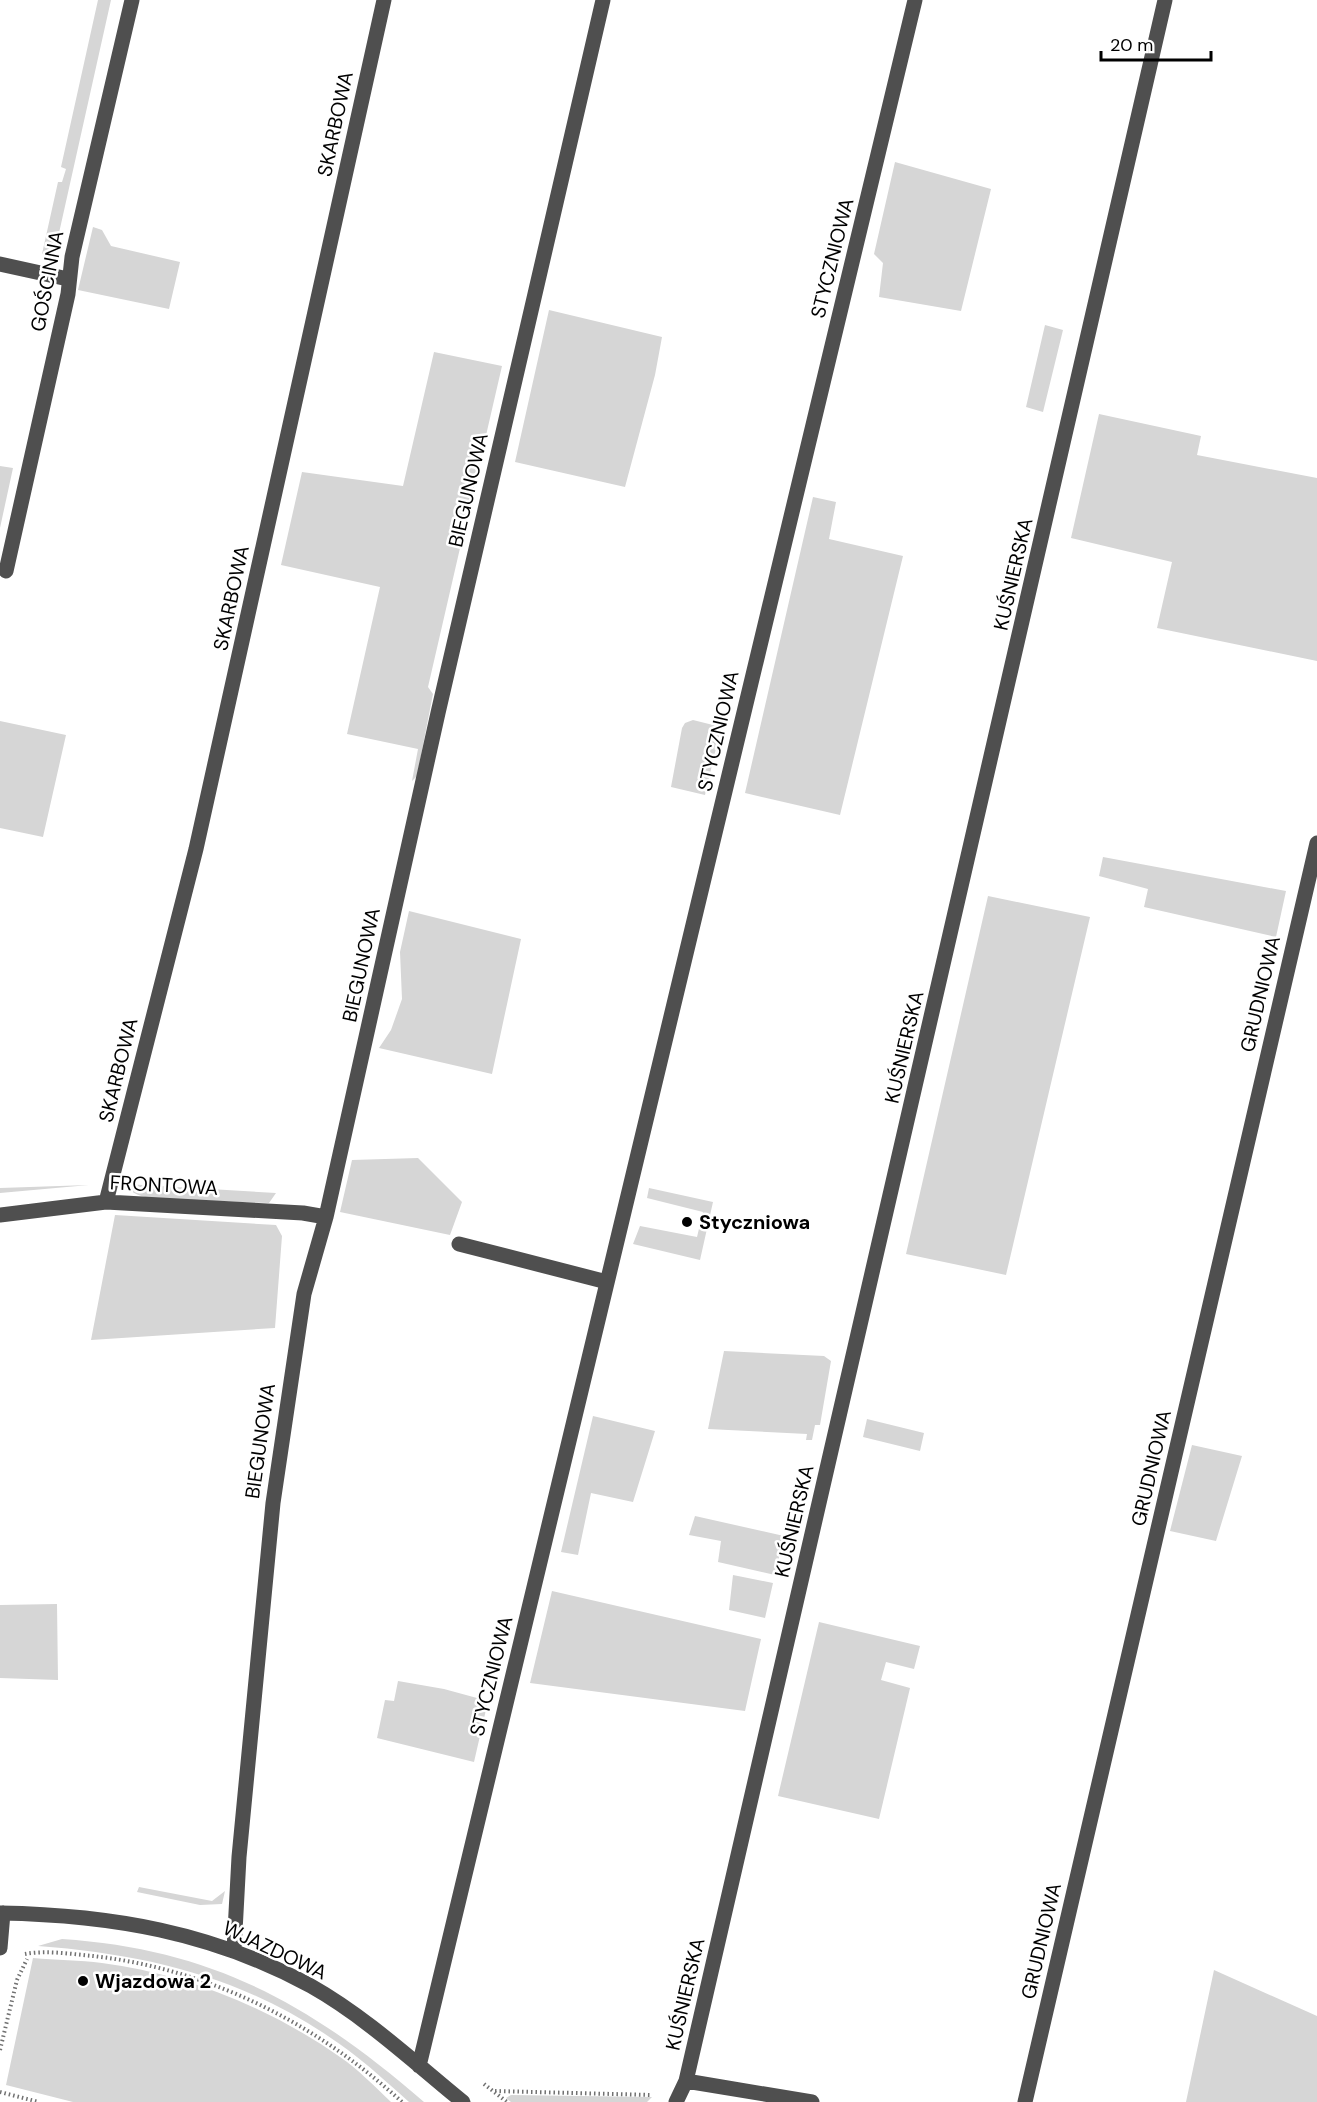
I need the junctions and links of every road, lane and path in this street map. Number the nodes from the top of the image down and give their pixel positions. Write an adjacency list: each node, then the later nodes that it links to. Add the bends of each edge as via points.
1 (132, 0): 7 (street, GOŚCINNA)
2 (384, 0): 10 (street, SKARBOWA, via 196,849)
3 (603, 0): 12 (street, BIEGUNOWA)
4 (915, 0): 14 (street, STYCZNIOWA)
5 (1165, 0): 22 (street, KUŚNIERSKA)
6 (0, 264): 7 (street)
7 (68, 279): 8 (street, GOŚCINNA, via 68,294)
8 (6, 571)
9 (1317, 843): 31 (street, GRUDNIOWA)
10 (106, 1202): 11 (street, FRONTOWA); 12 (street, FRONTOWA)
11 (0, 1215)
12 (326, 1217): 17 (street, BIEGUNOWA, via 304,1294 273,1503)
13 (459, 1244): 14 (street)
14 (607, 1282): 21 (street, STYCZNIOWA)
15 (2, 1913): 16 (street); 17 (street, WJAZDOWA, via 83,1916 127,1923)
16 (0, 1948)
17 (234, 1950): 21 (street, WJAZDOWA, via 312,1987)
18 (29, 1953): 19 (path); 20 (path, via 17,1980); 27 (path, via 126,1960 210,1983 304,2028 343,2053)
19 (19, 1955)
20 (0, 2050)
21 (419, 2066): 28 (street, WJAZDOWA)
22 (686, 2081): 29 (street, KUŚNIERSKA); 30 (street)
23 (494, 2091): 25 (path)
24 (0, 2092): 26 (path)
25 (659, 2095)
26 (39, 2102)
27 (402, 2102)
28 (463, 2102)
29 (676, 2102)
30 (812, 2102)
31 (1026, 2102)

